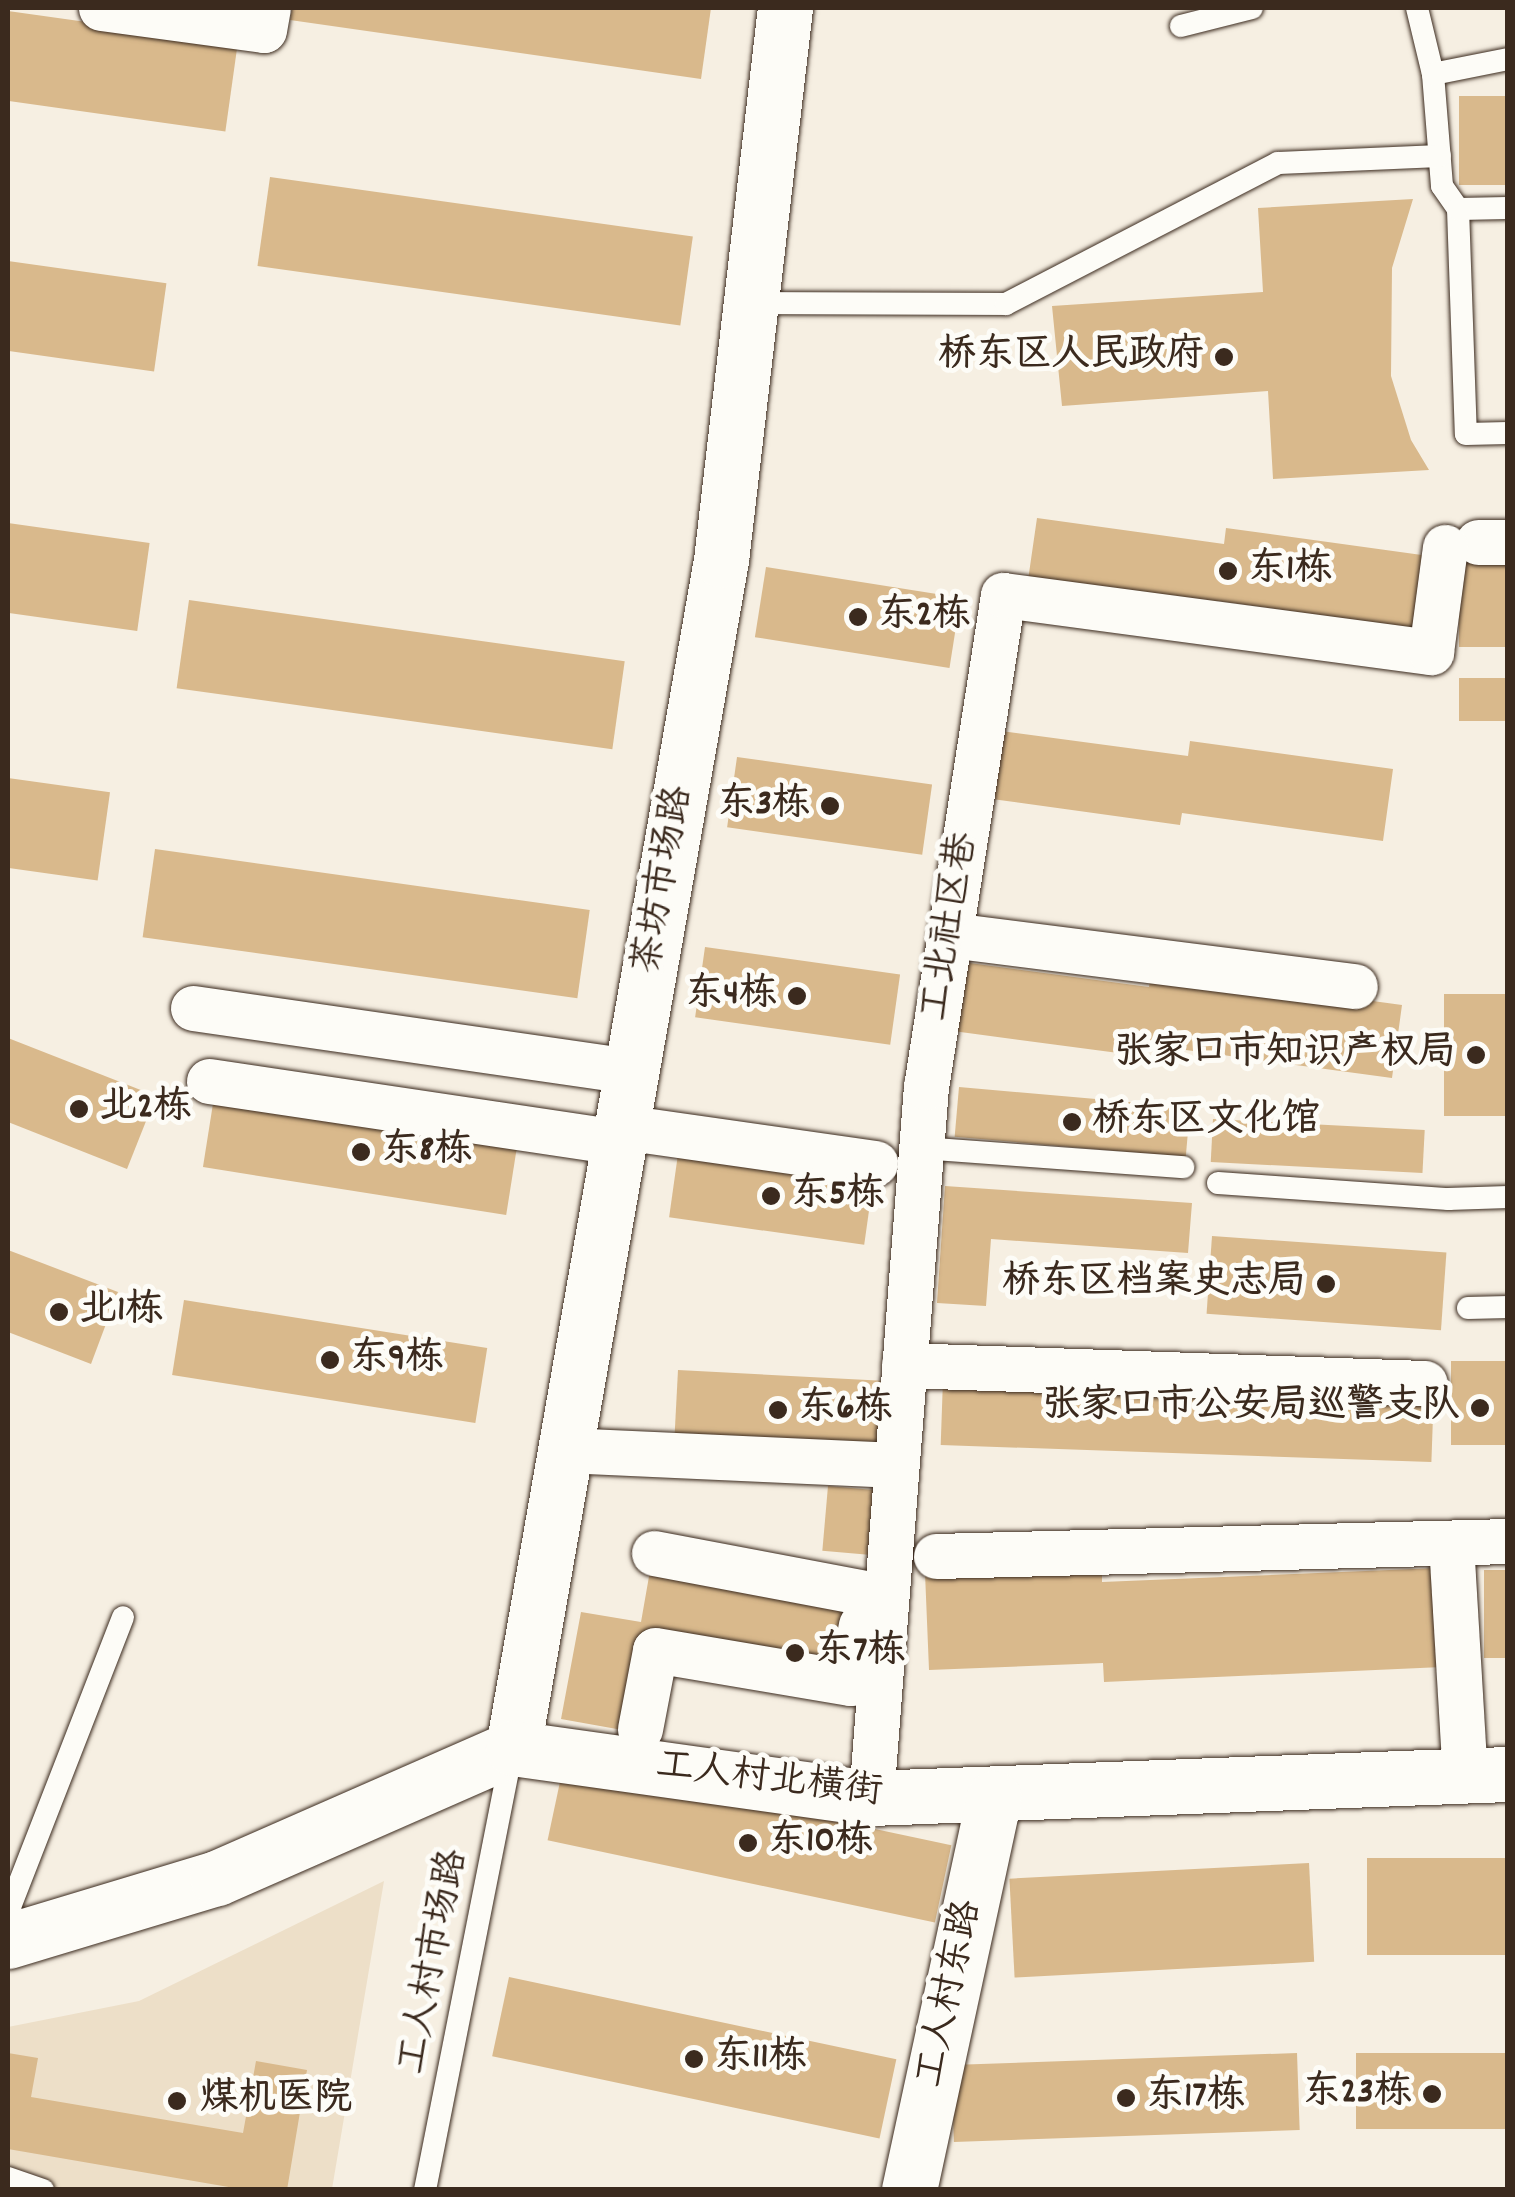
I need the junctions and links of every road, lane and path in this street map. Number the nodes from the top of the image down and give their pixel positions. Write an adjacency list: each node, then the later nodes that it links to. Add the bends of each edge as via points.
1 (101, 8): 2 (street, via 264,30)
2 (268, 8)
3 (785, 8): 12 (street, 茶坊市场路)
4 (1252, 8): 6 (lane)
5 (1417, 8): 8 (lane)
6 (1181, 26)
7 (1508, 59): 8 (lane)
8 (1433, 74): 9 (lane)
9 (1440, 156): 11 (lane, via 1442,186); 12 (lane, via 1278,163 1006,304)
10 (1508, 208): 11 (lane)
11 (1458, 210): 13 (lane, via 1466,434)
12 (751, 303): 18 (street, 茶坊市场路, via 721,560)
13 (1508, 433)
14 (1477, 543): 15 (street, 工北社区巷, via 1431,652 1003,595)
15 (950, 935): 16 (street); 21 (street, 工北社区巷)
16 (1355, 986)
17 (193, 1008): 18 (street)
18 (632, 1071): 20 (street, 茶坊市场路)
19 (209, 1082): 20 (street)
20 (621, 1134): 22 (street); 30 (street, 茶坊市场路)
21 (922, 1148): 23 (lane); 28 (street, 工北社区巷)
22 (875, 1163)
23 (1183, 1167)
24 (1218, 1183): 25 (lane)
25 (1508, 1197)
26 (1508, 1307): 27 (lane)
27 (1468, 1308)
28 (904, 1365): 29 (street); 31 (street, 工北社区巷)
29 (1426, 1383)
30 (566, 1450): 31 (street); 39 (street, 茶坊市场路)
31 (896, 1465): 36 (street, 工北社区巷)
32 (1508, 1541): 33 (street)
33 (1450, 1543): 35 (street); 40 (street)
34 (654, 1552): 36 (street)
35 (936, 1556)
36 (876, 1595): 38 (street, via 850,1683 655,1650); 41 (street, 工北社区巷)
37 (123, 1617): 43 (lane, via 10,1907)
38 (640, 1729)
39 (513, 1748): 41 (street, 工人村北横街); 43 (street, via 218,1878); 46 (lane, 工人村市场路)
40 (1486, 1774): 42 (street, 工人村北横街)
41 (871, 1798): 42 (street, 工人村北横街)
42 (994, 1798): 47 (street, 工人村东路)
43 (12, 1940)
44 (8, 2178): 45 (lane)
45 (43, 2190)
46 (425, 2190)
47 (909, 2190)

